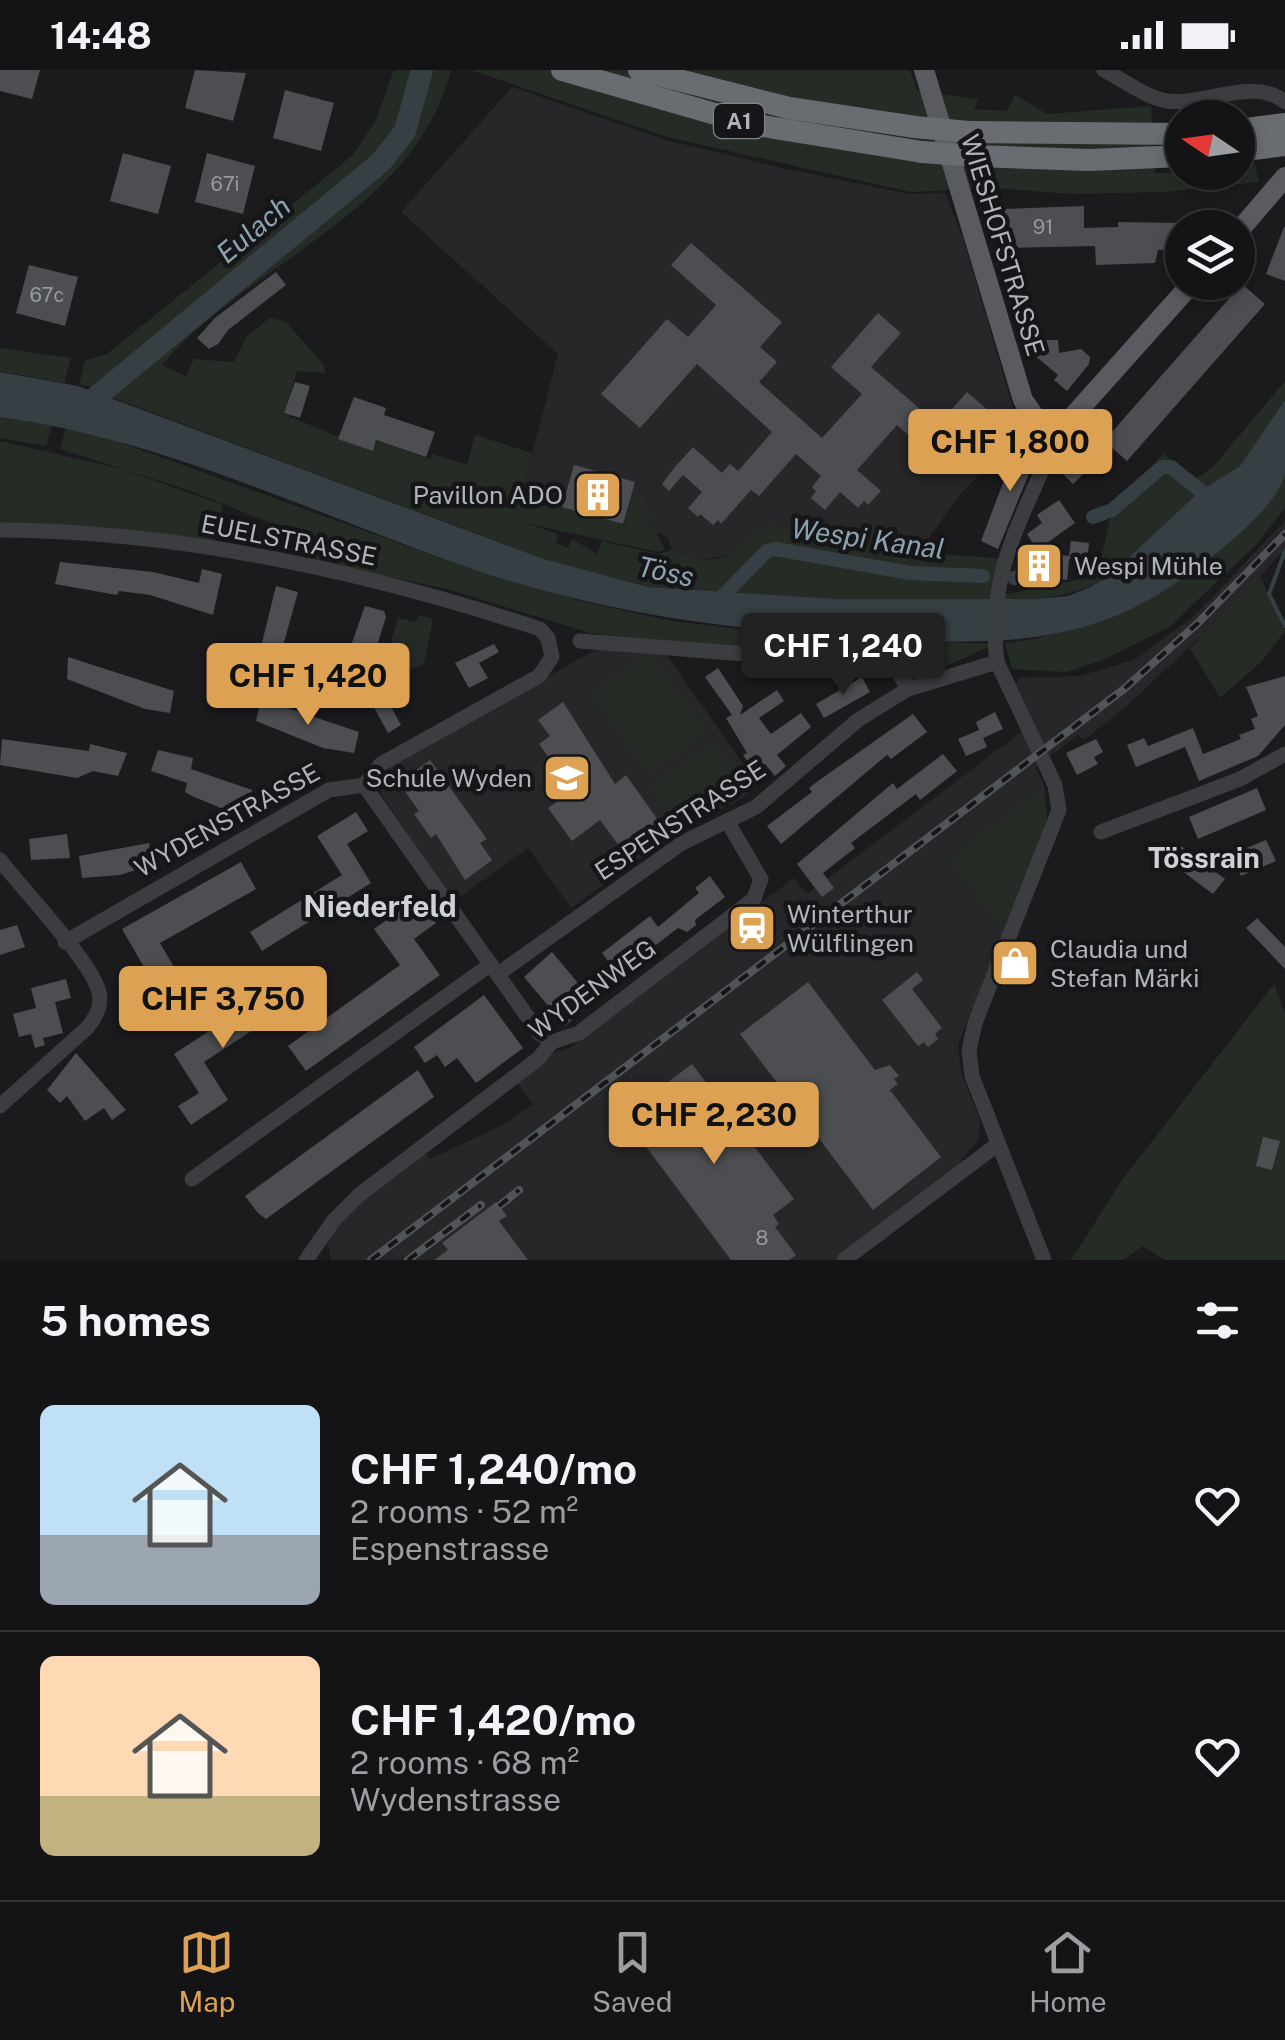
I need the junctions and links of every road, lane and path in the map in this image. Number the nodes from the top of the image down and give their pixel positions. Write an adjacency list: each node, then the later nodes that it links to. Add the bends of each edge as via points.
1 (562, 70): 9 (highway, A1, bridge, via 750,124 922,152)
2 (639, 70): 7 (highway, A1, bridge, via 788,108 914,127)
3 (924, 70): 13 (main road, WIESHOFSTRASSE, via 1023,400)
4 (1104, 70): 5 (street, via 1166,101 1277,96)
5 (1283, 129): 6 (highway); 8 (highway)
6 (1255, 130)
7 (1165, 134)
8 (1255, 143)
9 (1165, 157)
10 (1285, 176): 11 (main road)
11 (1255, 212)
12 (1177, 300): 13 (main road)
13 (1059, 432): 17 (street, via 999,572)
14 (0, 530): 16 (street, EUELSTRASSE, via 204,547 323,570 540,628)
15 (580, 640): 18 (street, via 887,665)
16 (552, 648): 20 (street, WYDENSTRASSE, via 539,676 381,764)
17 (998, 662): 18 (street, ESPENSTRASSE); 28 (street, via 1060,803 969,1044 972,1076)
18 (908, 689): 21 (street, ESPENSTRASSE, via 842,732 756,807)
19 (1285, 754): 22 (street, via 1240,779)
20 (364, 785): 24 (street, WYDENSTRASSE, via 335,787); 25 (street)
21 (727, 821): 25 (street, ESPENSTRASSE, via 682,842); 26 (street, WYDENWEG, via 760,874 758,896 579,1033)
22 (1101, 832)
23 (0, 860): 24 (street)
24 (65, 942): 27 (street, via 95,982 98,1012)
25 (494, 969): 26 (street); 29 (street, ESPENSTRASSE)
26 (552, 1042): 30 (street, WYDENWEG, via 346,1206)
27 (0, 1106)
28 (998, 1144): 31 (street); 32 (street)
29 (192, 1180)
30 (306, 1260)
31 (844, 1260)
32 (1044, 1260)

